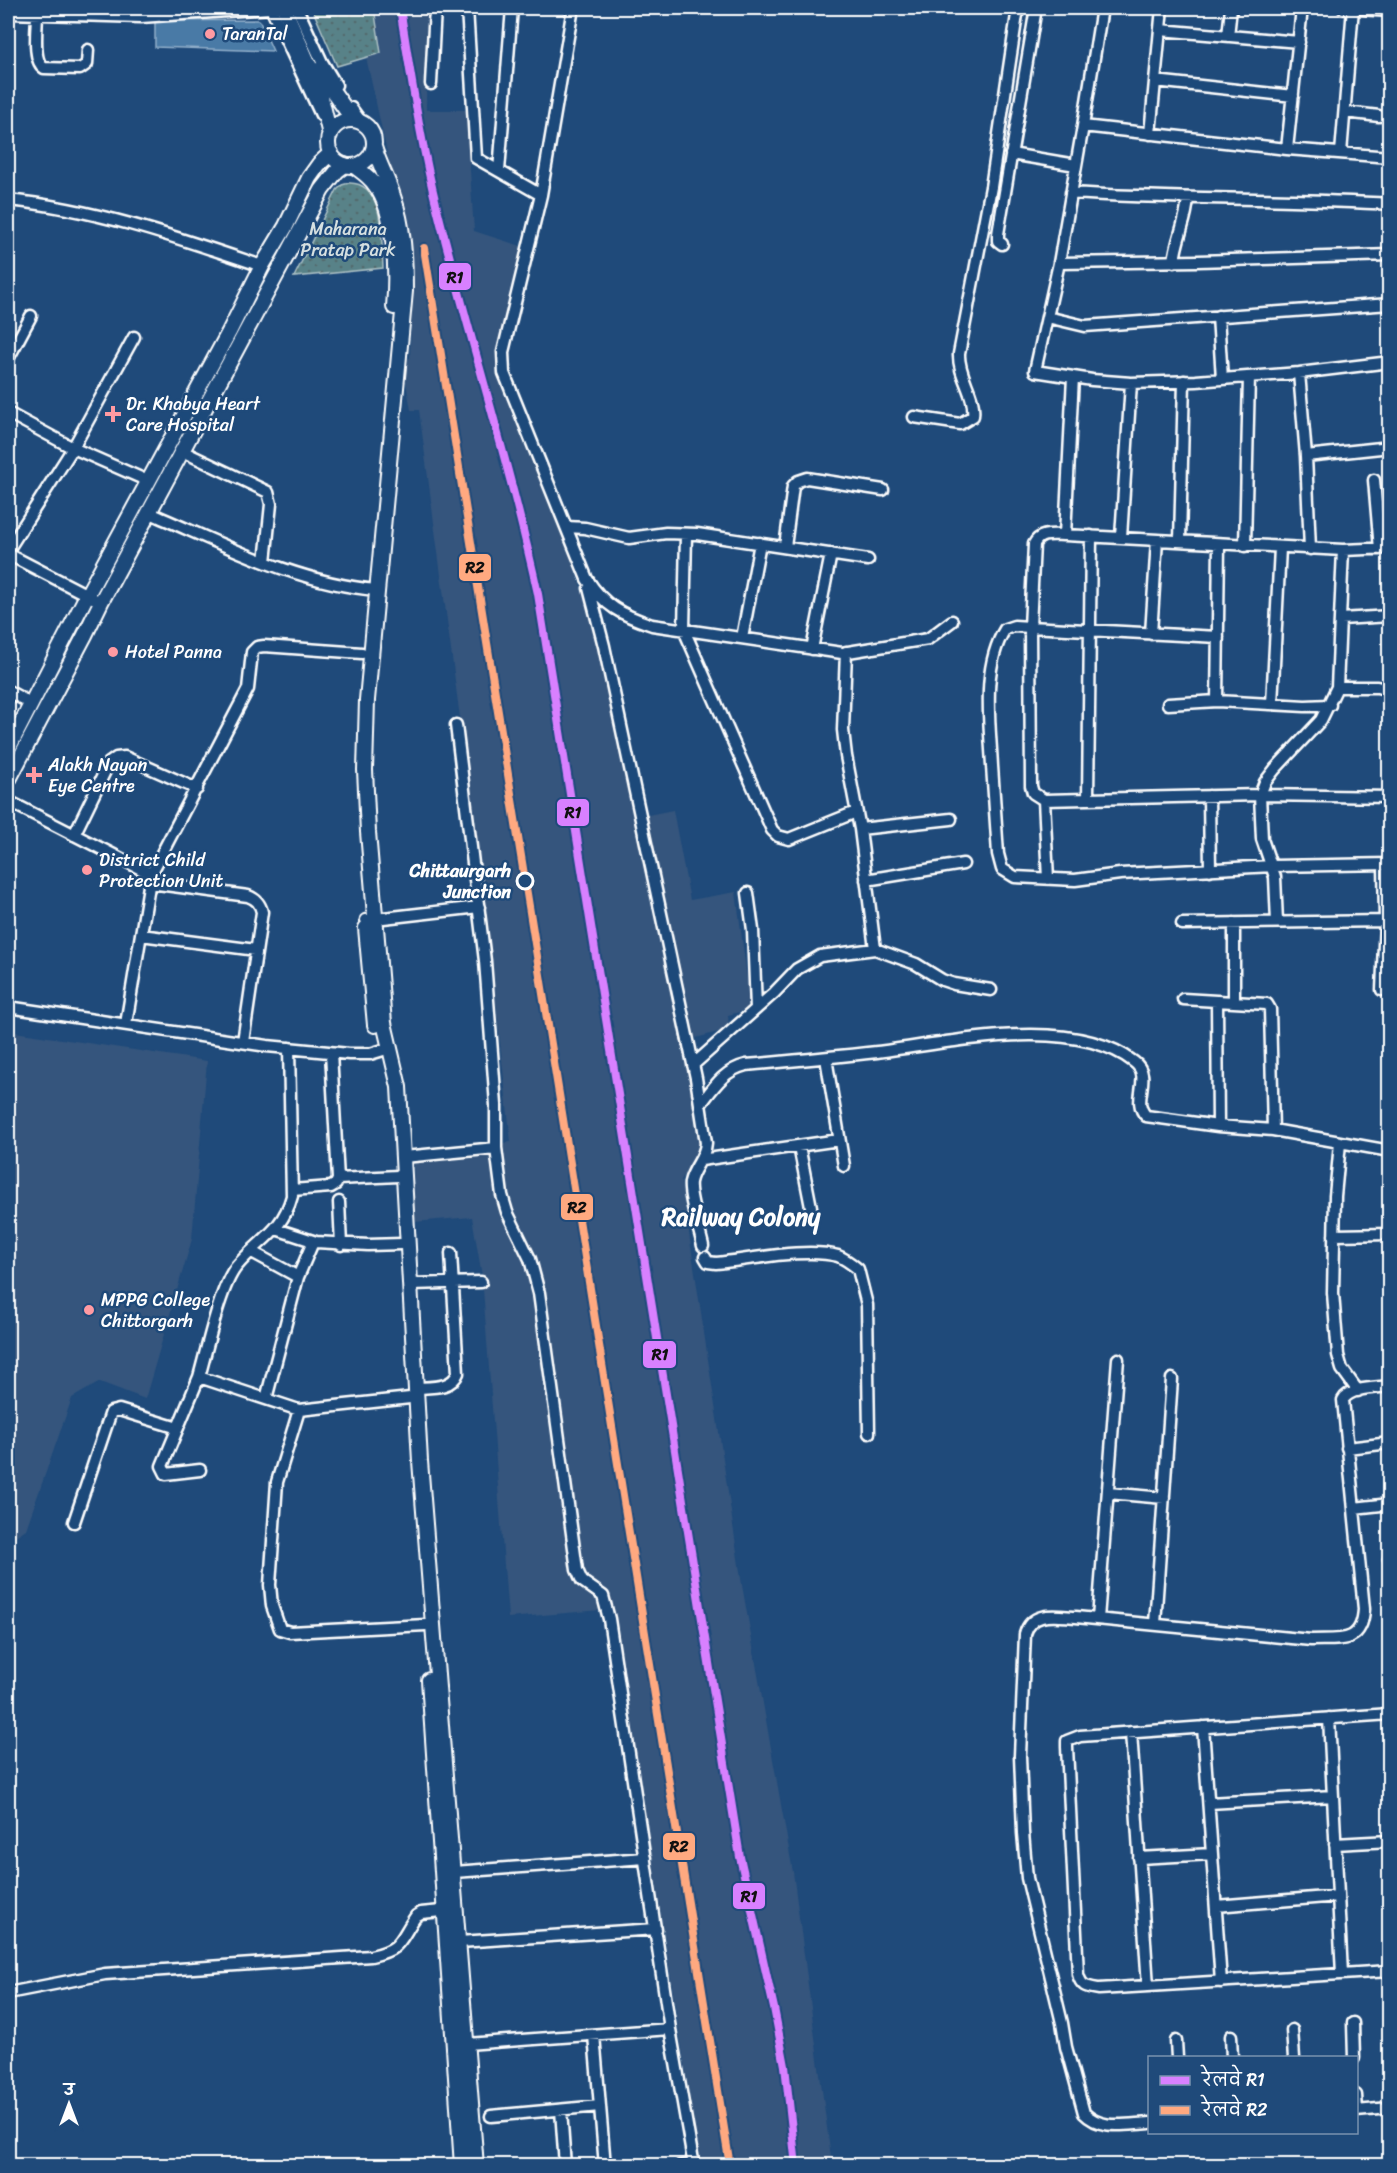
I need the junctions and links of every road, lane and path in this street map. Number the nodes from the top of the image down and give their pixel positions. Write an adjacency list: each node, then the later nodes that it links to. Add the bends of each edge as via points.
1 (271, 8): 17 (street, via 141,16); 31 (street, via 320,113)
2 (285, 8): 21 (main road)
3 (297, 8): 28 (street, via 322,62)
4 (435, 8): 24 (street)
5 (467, 8): 39 (street, via 477,158)
6 (512, 8): 39 (street)
7 (573, 8): 41 (street)
8 (1018, 8): 64 (street, via 991,187 959,354 973,416 960,424)
9 (1036, 8): 35 (street)
10 (1102, 8): 29 (street)
11 (1162, 8): 18 (street)
12 (1231, 8): 19 (street)
13 (1302, 8): 20 (street)
14 (1348, 8): 15 (street); 26 (street)
15 (1389, 11)
16 (8, 13): 17 (street)
17 (37, 14): 22 (street, via 40,66 80,69 87,64)
18 (1160, 30): 19 (street); 23 (street)
19 (1228, 36): 20 (street)
20 (1299, 42): 25 (street)
21 (303, 46): 28 (main road); 31 (main road, via 318,85)
22 (88, 50)
23 (1155, 81): 25 (street); 30 (street)
24 (431, 84)
25 (1293, 96): 33 (street)
26 (1345, 112): 27 (street); 34 (street)
27 (1379, 116)
28 (358, 122): 31 (main road, via 335,127); 32 (main road, via 370,129)
29 (1083, 126): 30 (street); 37 (street)
30 (1150, 134): 33 (street)
31 (330, 144): 38 (main road, via 337,161); 49 (main road)
32 (374, 147): 38 (main road, via 363,163); 93 (main road, via 394,198 403,240 405,291)
33 (1287, 149): 34 (street)
34 (1341, 153): 36 (street)
35 (1011, 154): 37 (street); 45 (street, via 998,234)
36 (1389, 157)
37 (1076, 165): 40 (street)
38 (350, 166): 67 (main road, via 330,179 322,190); 93 (main road, via 376,186 384,199 393,240 396,291)
39 (499, 171): 41 (street)
40 (1071, 193): 42 (street); 48 (street)
41 (541, 195): 73 (street, via 502,362)
42 (1188, 198): 44 (street); 47 (street)
43 (8, 200): 49 (street, via 89,213)
44 (1389, 204)
45 (1002, 244)
46 (1389, 255): 47 (street)
47 (1174, 262): 48 (street)
48 (1059, 263): 53 (street)
49 (262, 266): 69 (main road)
50 (1389, 304): 52 (street)
51 (31, 316): 55 (street)
52 (1218, 316): 53 (street, via 1085,326); 60 (street)
53 (1047, 317): 58 (street, via 1035,371)
54 (134, 337): 66 (street)
55 (8, 359)
56 (1389, 362): 57 (street)
57 (1299, 373): 59 (street); 68 (street)
58 (1073, 377): 62 (street); 75 (street)
59 (1250, 377): 60 (street); 82 (street)
60 (1221, 379): 61 (street)
61 (1184, 381): 62 (street); 79 (street)
62 (1131, 383): 77 (street)
63 (8, 413): 66 (street)
64 (914, 417)
65 (1389, 447): 68 (street)
66 (73, 448): 69 (street); 88 (street)
67 (182, 451): 72 (main road); 91 (street, via 268,492 271,504)
68 (1306, 456): 86 (street)
69 (148, 480): 94 (main road)
70 (1374, 480): 85 (street)
71 (883, 490): 83 (street, via 807,478 798,481)
72 (150, 513): 91 (street); 95 (main road)
73 (567, 527): 74 (street, via 629,538); 92 (street)
74 (686, 534): 80 (street); 100 (street)
75 (1065, 535): 76 (street); 99 (street, via 1040,537 1034,544)
76 (1091, 536): 77 (street); 101 (street)
77 (1121, 537): 78 (street)
78 (1157, 540): 79 (street); 102 (street)
79 (1180, 542): 81 (street)
80 (760, 543): 83 (street); 104 (street)
81 (1220, 544): 82 (street); 103 (street)
82 (1245, 546): 84 (street)
83 (785, 547): 89 (street)
84 (1280, 548): 86 (street); 114 (street)
85 (1385, 548): 87 (street)
86 (1310, 549): 87 (street)
87 (1343, 550): 97 (street)
88 (8, 552): 94 (street)
89 (831, 554): 90 (street); 105 (street)
90 (868, 560)
91 (265, 562): 93 (street, via 308,577)
92 (587, 579): 100 (street, via 611,607 629,617); 160 (street)
93 (373, 589): 107 (main road); 139 (main road, via 365,735)
94 (87, 595): 95 (street); 112 (main road)
95 (101, 602): 118 (main road)
96 (1389, 616): 97 (street)
97 (1341, 619): 108 (street)
98 (952, 621): 106 (street, via 928,639)
99 (1030, 627): 101 (street); 124 (street, via 1031,786 1033,793); 135 (street, via 1005,629 994,656 989,694 998,854 1008,875)
100 (684, 630): 104 (street); 126 (street, via 772,830 789,839)
101 (1088, 630): 102 (street); 123 (street)
102 (1151, 634): 103 (street)
103 (1218, 637): 111 (street)
104 (742, 638): 105 (street)
105 (812, 649): 106 (street)
106 (846, 652): 126 (street, via 843,730)
107 (362, 653): 119 (street, via 264,646 254,650 248,689); 139 (main road, via 356,769)
108 (1337, 687): 109 (street); 115 (street)
109 (1389, 690)
110 (8, 691): 112 (street)
111 (1217, 701): 113 (street); 114 (street)
112 (30, 703): 117 (main road)
113 (1168, 704)
114 (1272, 704): 115 (street)
115 (1330, 705): 120 (street, via 1314,729 1275,769)
116 (456, 725): 138 (street)
117 (8, 749)
118 (8, 781)
119 (197, 789): 129 (street, via 125,757 116,758 109,764); 134 (street)
120 (1260, 795): 121 (street); 122 (street); 132 (street, via 1262,839)
121 (1209, 796): 123 (street); 133 (street)
122 (1389, 797)
123 (1088, 799): 124 (street)
124 (1044, 800): 135 (street)
125 (8, 801): 129 (street)
126 (856, 812): 128 (street)
127 (951, 819): 128 (street)
128 (860, 829): 136 (street)
129 (74, 834): 134 (street)
130 (963, 864): 136 (street)
131 (1387, 864): 132 (street); 140 (street)
132 (1273, 866): 133 (street); 141 (street)
133 (1210, 870): 135 (street)
134 (151, 878): 144 (street); 146 (street, via 254,898 262,912)
135 (1048, 879)
136 (866, 880): 145 (street)
137 (748, 893): 153 (street)
138 (479, 907): 139 (street); 167 (street, via 496,1105)
139 (370, 920): 157 (main road)
140 (1385, 921): 141 (street); 148 (street)
141 (1277, 922): 142 (street)
142 (1234, 923): 143 (street); 151 (street)
143 (1182, 924)
144 (141, 935): 146 (street); 154 (street)
145 (875, 949): 147 (street, via 916,964 942,980); 153 (street, via 811,960)
146 (256, 950): 155 (street)
147 (991, 990)
148 (1382, 990)
149 (1182, 999): 150 (street)
150 (1217, 1001): 151 (street); 162 (street)
151 (1234, 1002): 163 (street, via 1262,1003 1270,1009)
152 (8, 1007): 154 (street)
153 (756, 1009): 160 (street)
154 (126, 1024): 155 (street)
155 (243, 1042): 156 (street)
156 (289, 1048): 158 (street); 174 (street)
157 (386, 1050): 158 (street, via 370,1054); 169 (main road, via 399,1087); 172 (main road)
158 (332, 1053): 173 (street)
159 (826, 1058): 161 (street, via 737,1067 722,1077); 162 (street, via 1024,1033 1090,1041 1135,1062 1141,1069 1139,1104 1146,1116); 164 (street)
160 (693, 1065): 161 (street)
161 (700, 1105): 170 (street, via 705,1143)
162 (1218, 1126): 163 (street)
163 (1273, 1130): 165 (street)
164 (839, 1140): 166 (street); 171 (street)
165 (1340, 1143): 168 (street); 179 (street)
166 (799, 1146): 170 (street); 176 (street)
167 (496, 1148): 169 (street); 219 (street, via 504,1202 530,1259 539,1293 577,1570 582,1581 603,1596 609,1619)
168 (1389, 1151)
169 (404, 1157): 188 (main road)
170 (701, 1160): 198 (street, via 690,1183 708,1262 820,1254 838,1257 858,1269 867,1305)
171 (844, 1166)
172 (398, 1176): 173 (street); 181 (main road)
173 (338, 1179): 174 (street, via 331,1187)
174 (292, 1190): 177 (street, via 288,1212)
175 (339, 1202): 182 (street)
176 (811, 1207)
177 (276, 1229): 180 (street); 183 (street)
178 (1389, 1234): 179 (street)
179 (1334, 1235): 193 (street, via 1338,1354 1342,1369)
180 (313, 1242): 182 (street); 185 (street)
181 (402, 1244): 182 (street); 194 (main road)
182 (341, 1245)
183 (252, 1252): 185 (street); 190 (street, via 235,1268 225,1288)
184 (451, 1253): 187 (street)
185 (298, 1277): 195 (street)
186 (481, 1282): 187 (street)
187 (453, 1283): 188 (street); 194 (street, via 457,1377 446,1385)
188 (411, 1284): 194 (main road)
189 (1118, 1359): 202 (street)
190 (199, 1377): 195 (street); 197 (street)
191 (1172, 1379): 203 (street)
192 (1389, 1386): 193 (street)
193 (1358, 1391): 200 (street, via 1343,1400)
194 (413, 1393): 196 (street); 209 (main road); 221 (main road)
195 (266, 1399): 196 (street)
196 (299, 1410): 209 (street, via 277,1482 270,1585 280,1629 290,1632)
197 (178, 1428): 201 (street, via 164,1458 163,1471 170,1474); 206 (street, via 119,1410 111,1412)
198 (869, 1432)
199 (1389, 1443): 200 (street)
200 (1347, 1448): 205 (street)
201 (200, 1470)
202 (1108, 1493): 203 (street); 207 (street)
203 (1164, 1497): 208 (street)
204 (1389, 1504): 205 (street)
205 (1354, 1508): 208 (street, via 1364,1609 1363,1623 1350,1637 1311,1640)
206 (74, 1522)
207 (1098, 1619): 208 (street); 248 (street, via 1044,1616 1027,1625 1024,1634 1020,1756 1027,1878 1084,2113 1098,2123)
208 (1155, 1624)
209 (426, 1625): 224 (main road)
210 (1389, 1714): 211 (street)
211 (1329, 1718): 212 (street); 214 (street)
212 (1203, 1727): 213 (street); 215 (street)
213 (1131, 1732): 220 (street); 230 (street, via 1080,1736 1068,1741 1078,1974 1085,1987)
214 (1333, 1796): 215 (street); 217 (street)
215 (1209, 1803): 218 (street)
216 (1389, 1841): 217 (street)
217 (1335, 1844): 222 (street)
218 (1212, 1854): 220 (street); 223 (street)
219 (645, 1858): 221 (street); 225 (street)
220 (1139, 1858): 230 (street)
221 (454, 1872): 224 (main road)
222 (1338, 1896): 223 (street); 228 (street)
223 (1216, 1906): 229 (street)
224 (450, 1910): 226 (main road); 231 (street, via 416,1916 396,1947 371,1956 105,1974); 250 (main road)
225 (656, 1929): 226 (street); 233 (street)
226 (459, 1942): 238 (main road)
227 (1389, 1971): 228 (street)
228 (1342, 1974): 229 (street)
229 (1221, 1982): 230 (street)
230 (1148, 1986)
231 (8, 1993)
232 (1353, 2023): 242 (street)
233 (670, 2029): 235 (street); 249 (street)
234 (1292, 2030): 241 (street)
235 (594, 2035): 238 (street); 243 (street)
236 (1231, 2037): 240 (street)
237 (1176, 2041): 239 (street)
238 (467, 2044): 251 (main road)
239 (1177, 2056)
240 (1232, 2056)
241 (1294, 2056)
242 (1354, 2056)
243 (600, 2106): 245 (street); 253 (street)
244 (1389, 2108): 246 (street)
245 (561, 2110): 247 (street); 252 (street)
246 (1358, 2111)
247 (491, 2116)
248 (1148, 2123)
249 (694, 2165): 254 (street)
250 (462, 2166)
251 (476, 2166)
252 (565, 2166)
253 (605, 2166)
254 (680, 2166)

